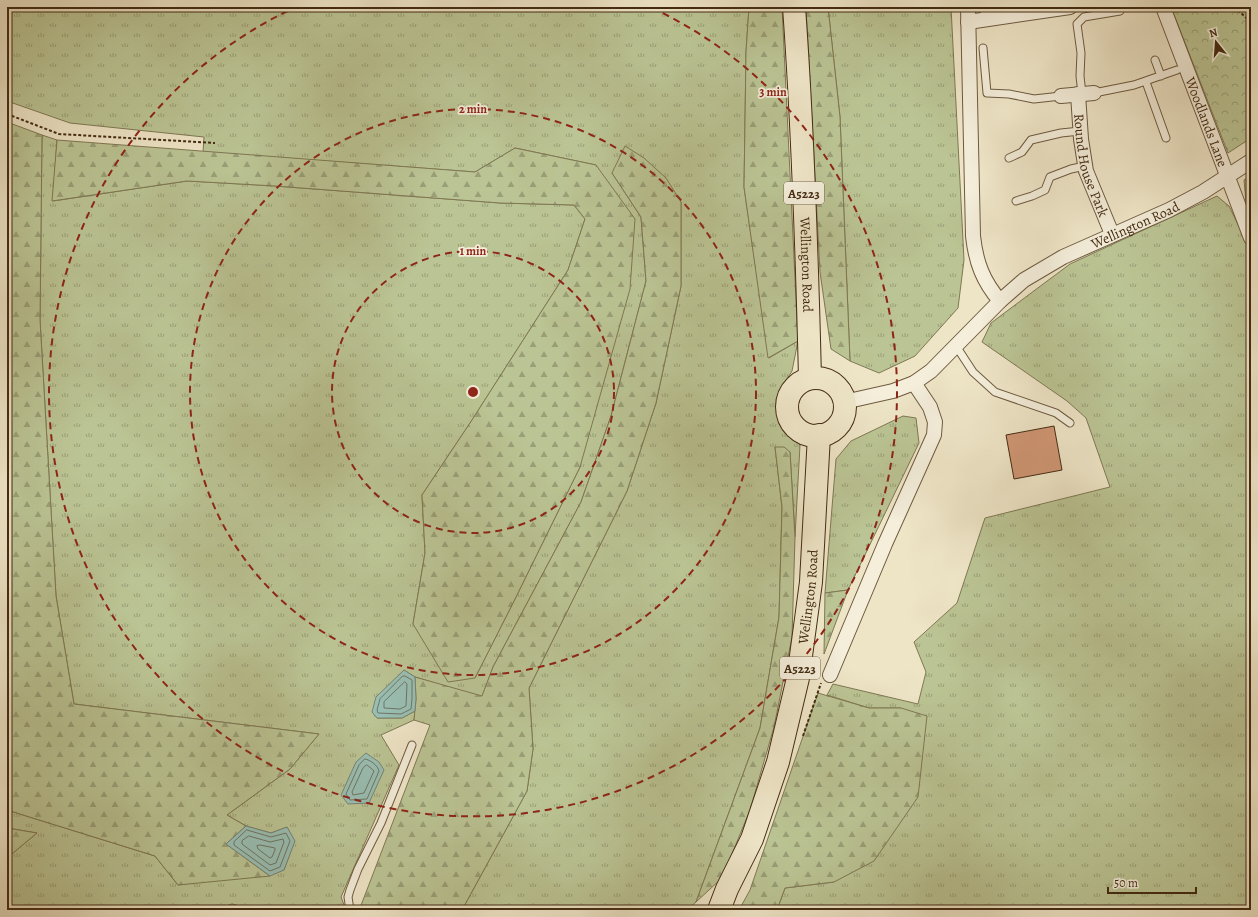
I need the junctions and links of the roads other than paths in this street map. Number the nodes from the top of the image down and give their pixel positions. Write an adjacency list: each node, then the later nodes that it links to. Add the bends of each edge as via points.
1 (794, 7): 26 (main road, Wellington Road / A5223, via 805,203)
2 (968, 7): 7 (street)
3 (1070, 7): 6 (street)
4 (1163, 7): 20 (street, Woodlands Lane)
5 (1120, 11): 13 (lane, via 1084,17 1077,24 1081,53 1080,76)
6 (984, 13): 7 (street)
7 (968, 22): 24 (street, via 975,255 985,280)
8 (983, 48): 14 (lane, via 987,93 1034,99)
9 (1155, 60): 11 (lane)
10 (1176, 70): 11 (lane)
11 (1161, 76): 12 (lane)
12 (1146, 82): 13 (lane); 16 (lane)
13 (1085, 94): 14 (street, Round House Park); 15 (street, Round House Park)
14 (1061, 96)
15 (1080, 131): 17 (lane, via 1031,140 1022,152); 19 (street, Round House Park)
16 (1166, 138)
17 (1009, 158)
18 (1251, 161): 20 (street, Wellington Road)
19 (1085, 166): 21 (lane, via 1050,177 1045,190); 22 (street, Round House Park)
20 (1228, 176): 22 (street, Wellington Road, via 1169,210); 23 (street, Woodlands Lane)
21 (1016, 201)
22 (1112, 234): 24 (street, Wellington Road, via 1063,257 1024,280)
23 (1251, 238)
24 (1000, 301): 25 (street, Wellington Road)
25 (956, 346): 27 (street, Wellington Road, via 931,371); 29 (lane, via 973,372 995,392 1056,413)
26 (810, 378): 28 (main road, via 832,383 841,393); 30 (main road, via 793,388 788,397 788,416 793,425 801,431 810,435)
27 (914, 383): 28 (street, Wellington Road, via 893,391); 31 (street, via 930,407 935,422 934,435)
28 (844, 402): 30 (main road, via 844,411 836,427)
29 (1070, 423)
30 (820, 435): 33 (main road, Wellington Road / A5223, via 811,582 798,678 778,762 752,839)
31 (830, 675)
32 (412, 745): 34 (lane, via 381,823 350,890)
33 (727, 889): 35 (main road, Wellington Road / A5223); 36 (main road, Wellington Road / A5223)
34 (350, 910)
35 (711, 910)
36 (719, 910)

